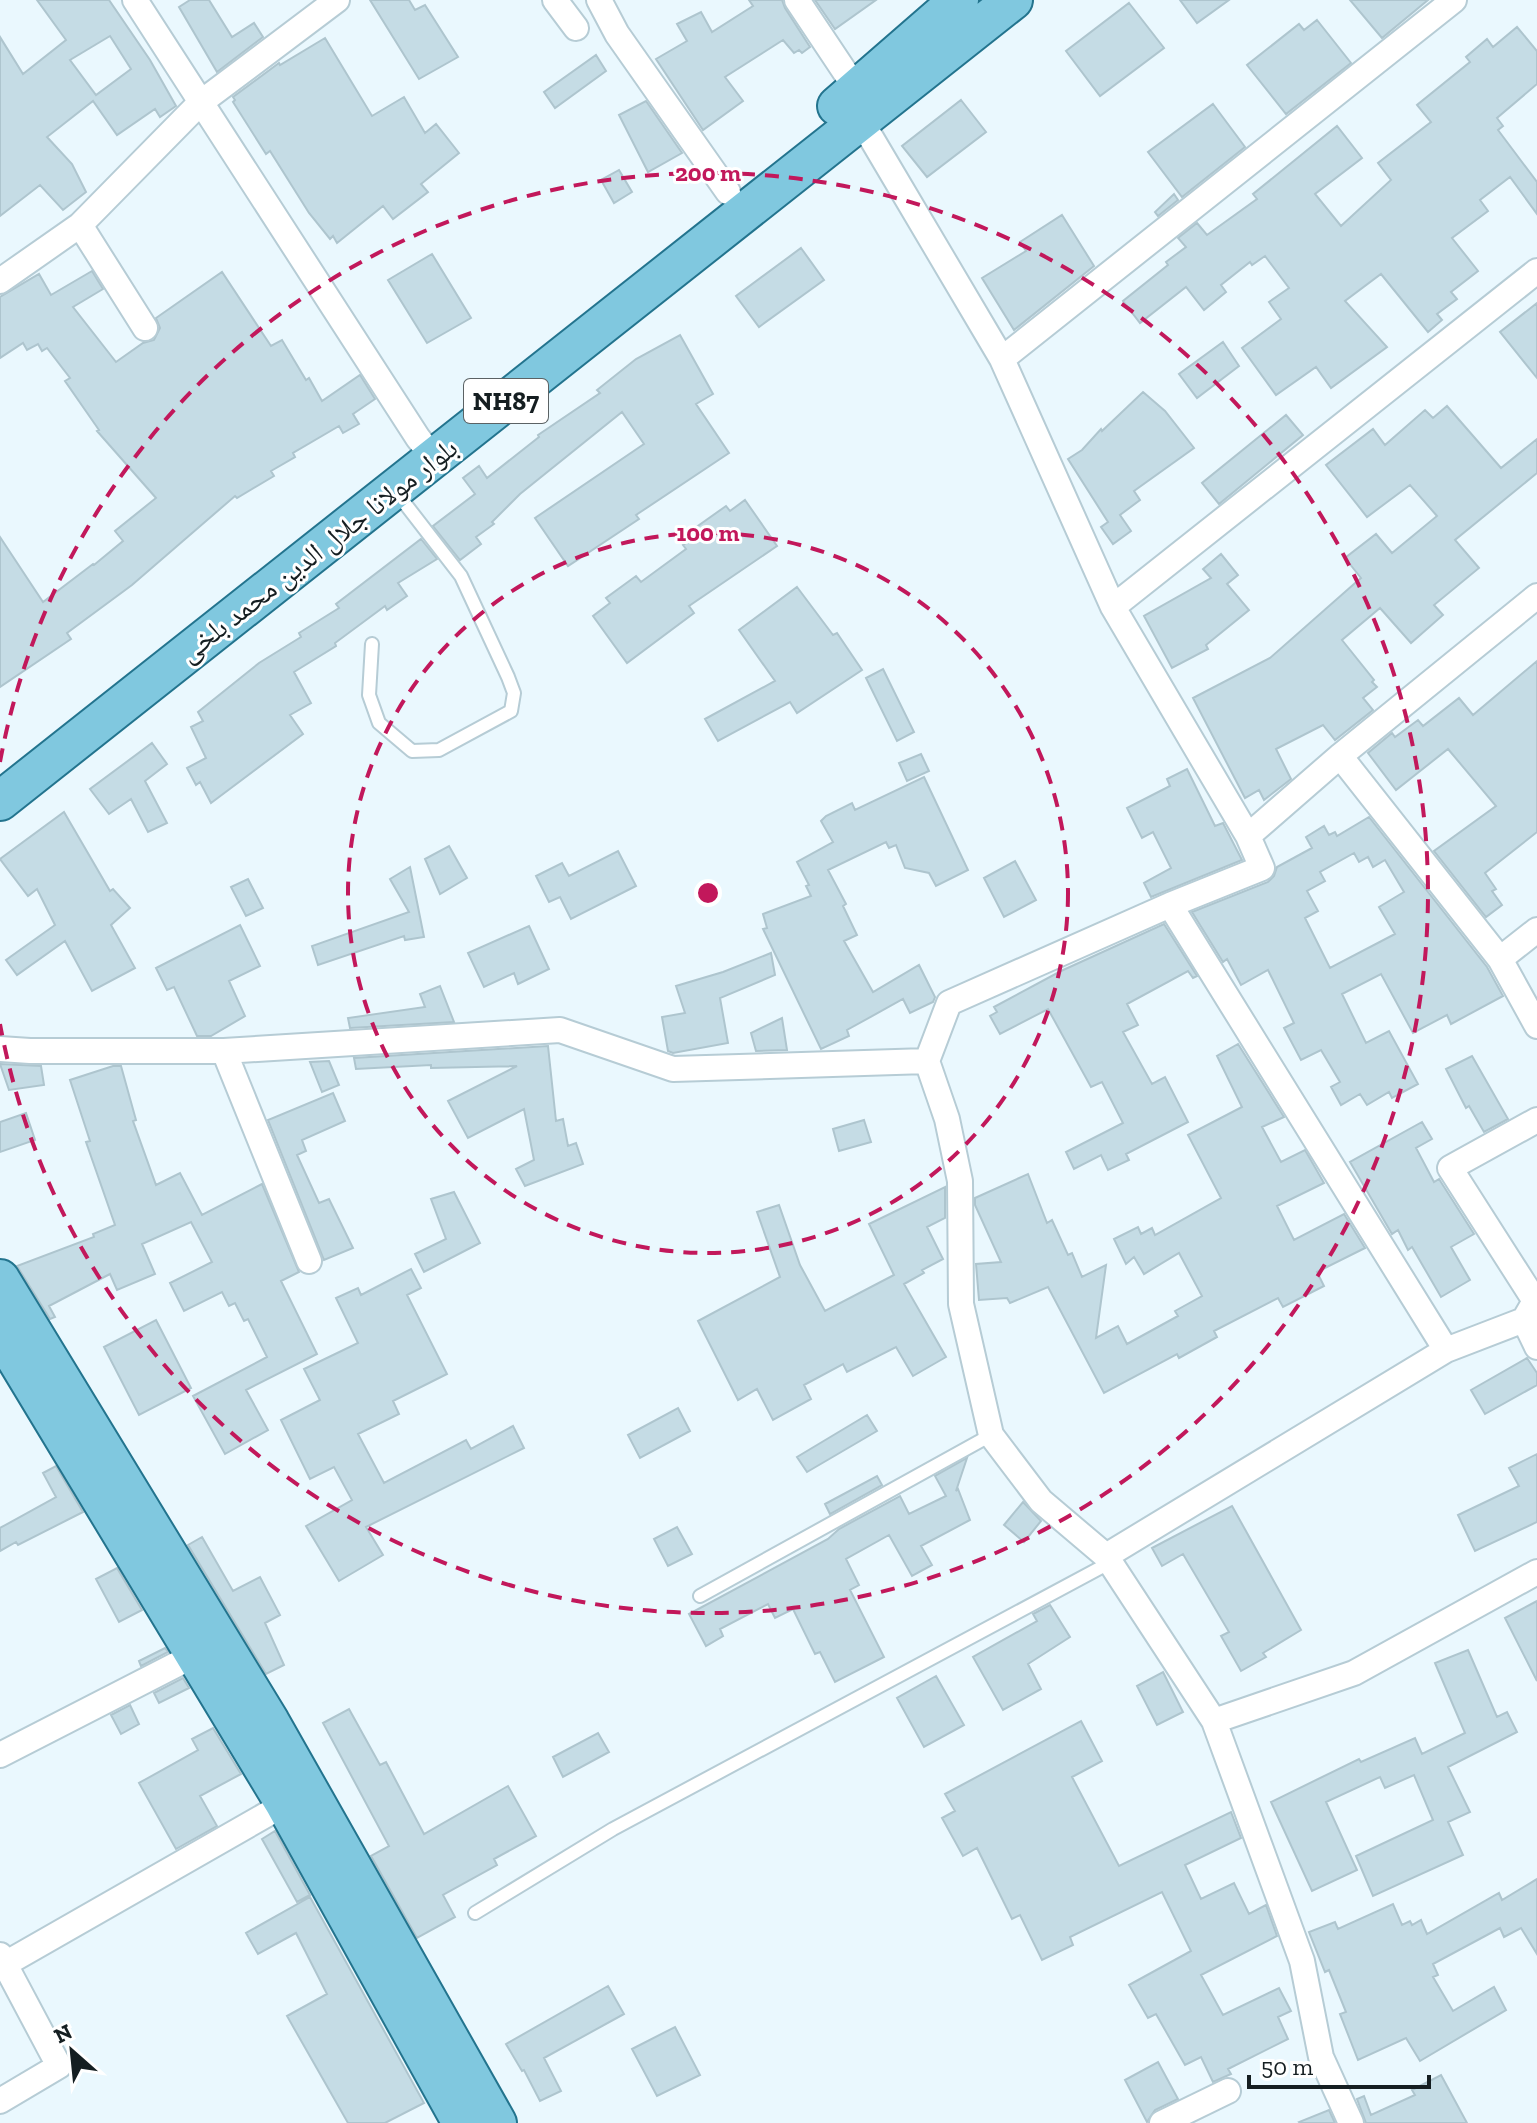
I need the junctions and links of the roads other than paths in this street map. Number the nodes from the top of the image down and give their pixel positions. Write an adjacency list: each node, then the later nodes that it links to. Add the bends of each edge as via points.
1 (135, 0): 10 (street)
2 (337, 0): 10 (street)
3 (555, 0): 9 (street)
4 (599, 0): 12 (street, via 617,34)
5 (797, 0): 11 (street)
6 (959, 0): 11 (main road, بلوار مولانا جلال الدین محمد بلخی / NH87)
7 (1013, 0): 11 (main road, بلوار مولانا جلال الدین محمد بلخی / NH87)
8 (1454, 0): 17 (street)
9 (576, 28)
10 (200, 103): 13 (street); 18 (street)
11 (859, 104): 12 (main road, بلوار مولانا جلال الدین محمد بلخی / NH87); 17 (street); 18 (main road, بلوار مولانا جلال الدین محمد بلخی / NH87)
12 (728, 192): 18 (main road, بلوار مولانا جلال الدین محمد بلخی / NH87)
13 (80, 225): 15 (street); 16 (street)
14 (1537, 271): 21 (street)
15 (0, 281)
16 (145, 328)
17 (1002, 359): 21 (street)
18 (426, 448): 19 (main road, بلوار مولانا جلال الدین محمد بلخی / NH87); 24 (main road, بلوار مولانا جلال الدین محمد بلخی / NH87)
19 (394, 490): 22 (lane, via 461,576 514,693 511,711 439,750 412,751 379,723 369,695); 25 (main road, بلوار مولانا جلال الدین محمد بلخی / NH87)
20 (1537, 596): 23 (street)
21 (1113, 607): 26 (street)
22 (372, 644)
23 (1340, 756): 26 (street); 29 (street)
24 (0, 769)
25 (0, 801)
26 (1248, 836): 27 (street, via 1262,868)
27 (1170, 905): 33 (street, via 949,1003); 40 (street)
28 (1537, 930): 29 (street)
29 (1500, 959): 30 (street)
30 (1537, 1026)
31 (0, 1049): 32 (street)
32 (224, 1051): 33 (street, via 560,1030 673,1069); 35 (street)
33 (927, 1061): 41 (street, via 960,1181 961,1304)
34 (1537, 1120): 37 (street, via 1450,1168 1535,1301)
35 (309, 1261)
36 (0, 1279): 54 (main road, via 270,1722)
37 (1524, 1320): 39 (street); 40 (street)
38 (0, 1332): 45 (main road)
39 (1537, 1347)
40 (1446, 1350): 42 (street)
41 (991, 1435): 42 (street, via 1041,1501); 44 (lane)
42 (1109, 1559): 46 (street); 49 (lane, via 640,1813)
43 (1537, 1572): 46 (street, via 1354,1673)
44 (700, 1596)
45 (195, 1655): 47 (street); 48 (main road)
46 (1214, 1721): 56 (street, via 1302,1961 1321,2057)
47 (0, 1755)
48 (285, 1804): 50 (street); 53 (main road)
49 (475, 1913)
50 (3, 1960): 52 (street, via 59,2066)
51 (1228, 2091): 55 (street)
52 (0, 2101)
53 (462, 2123)
54 (497, 2123)
55 (1162, 2123)
56 (1351, 2123)

